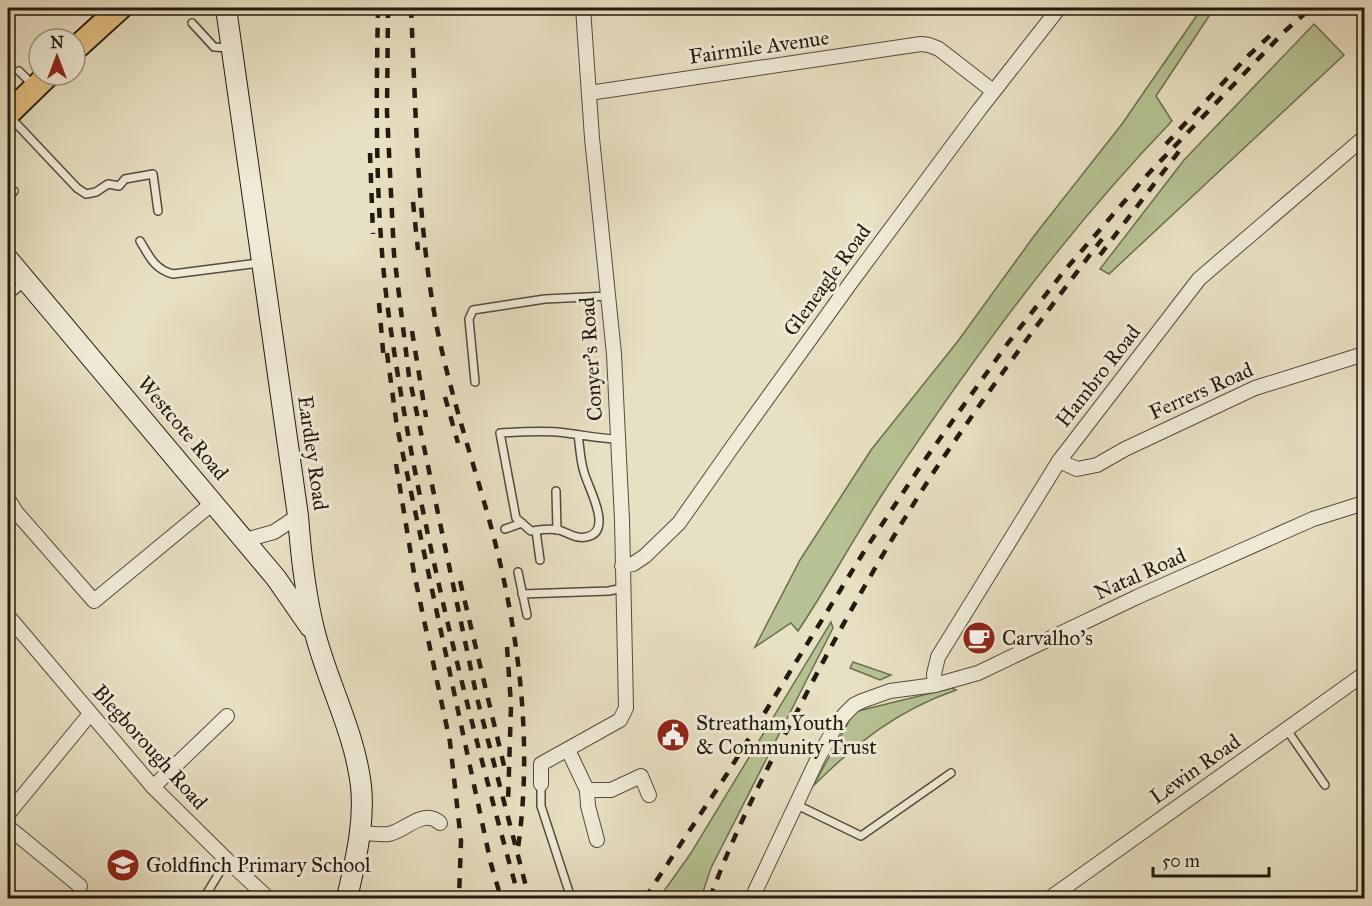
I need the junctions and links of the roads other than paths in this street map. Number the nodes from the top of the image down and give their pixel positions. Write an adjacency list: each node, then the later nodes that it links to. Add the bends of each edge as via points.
1 (120, 8): 6 (main road)
2 (226, 8): 7 (street, Eardley Road)
3 (583, 8): 12 (street, Conyer's Road)
4 (1059, 8): 11 (street, Gleneagle Road)
5 (192, 23): 7 (lane, via 214,47)
6 (87, 38)
7 (232, 48): 20 (street, Eardley Road)
8 (19, 70): 9 (lane)
9 (27, 74)
10 (36, 87): 13 (main road)
11 (993, 91): 12 (street, Fairmile Avenue, via 939,50 921,44); 40 (street, Gleneagle Road, via 679,524 645,556)
12 (589, 93): 23 (street, Conyer's Road)
13 (8, 114): 17 (lane, via 86,194 108,184 119,186 125,179 153,174)
14 (1362, 144): 28 (street, Hambro Road, via 1199,279)
15 (14, 190): 16 (lane)
16 (8, 198)
17 (158, 211)
18 (140, 241): 20 (lane, via 152,262 172,274)
19 (8, 259): 21 (street, Westcote Road)
20 (262, 262): 33 (street, Eardley Road)
21 (27, 280): 22 (lane); 31 (street, Westcote Road)
22 (8, 296)
23 (608, 296): 25 (lane, via 545,299 472,310 469,319); 27 (street, Conyer's Road)
24 (1365, 354): 28 (street, Ferrers Road, via 1255,388 1097,465 1077,470)
25 (475, 382)
26 (578, 435): 27 (lane); 34 (lane, via 500,433 516,518); 36 (lane, via 584,474 598,507 597,528 582,538)
27 (618, 439): 40 (street, Conyer's Road)
28 (1059, 461): 48 (street, Hambro Road, via 938,657)
29 (556, 491): 36 (lane)
30 (8, 500): 31 (street, via 94,601)
31 (214, 502): 38 (street, Westcote Road)
32 (1365, 503): 48 (street, Natal Road, via 1313,519 978,673)
33 (298, 516): 38 (street, via 274,532); 46 (street, Eardley Road)
34 (522, 523): 35 (lane); 37 (lane)
35 (505, 529)
36 (557, 530): 37 (lane)
37 (536, 531): 39 (lane)
38 (244, 540): 46 (street, Westcote Road)
39 (540, 560)
40 (622, 566): 42 (street, Conyer's Road)
41 (518, 572): 43 (lane)
42 (623, 588): 43 (lane); 52 (street, Conyer's Road, via 626,708 620,720)
43 (522, 594): 44 (lane)
44 (527, 615)
45 (8, 616): 49 (street, Blegborough Road)
46 (315, 634): 63 (street, Eardley Road, via 361,786)
47 (1365, 674): 51 (street, Lewin Road)
48 (935, 685): 59 (street, Natal Road, via 890,691 849,710 834,729)
49 (90, 714): 56 (street, Blegborough Road); 60 (street)
50 (228, 716): 56 (street)
51 (1287, 730): 55 (lane); 72 (street, Lewin Road)
52 (568, 750): 54 (street, via 541,764); 57 (street)
53 (951, 773): 59 (lane, via 861,836)
54 (541, 784): 70 (lane, via 541,807)
55 (1325, 785)
56 (153, 787): 65 (street, Blegborough Road)
57 (587, 790): 58 (street, via 611,790 642,776); 64 (street)
58 (649, 795)
59 (795, 804): 71 (street, Natal Road)
60 (8, 814)
61 (440, 823): 63 (street, via 434,817 426,817 388,834)
62 (8, 827): 66 (street)
63 (360, 833): 69 (street, Eardley Road)
64 (597, 840)
65 (227, 860): 67 (lane); 68 (street, Blegborough Road)
66 (80, 886)
67 (204, 898)
68 (268, 898)
69 (347, 898)
70 (571, 898)
71 (752, 898)
72 (1050, 898)

